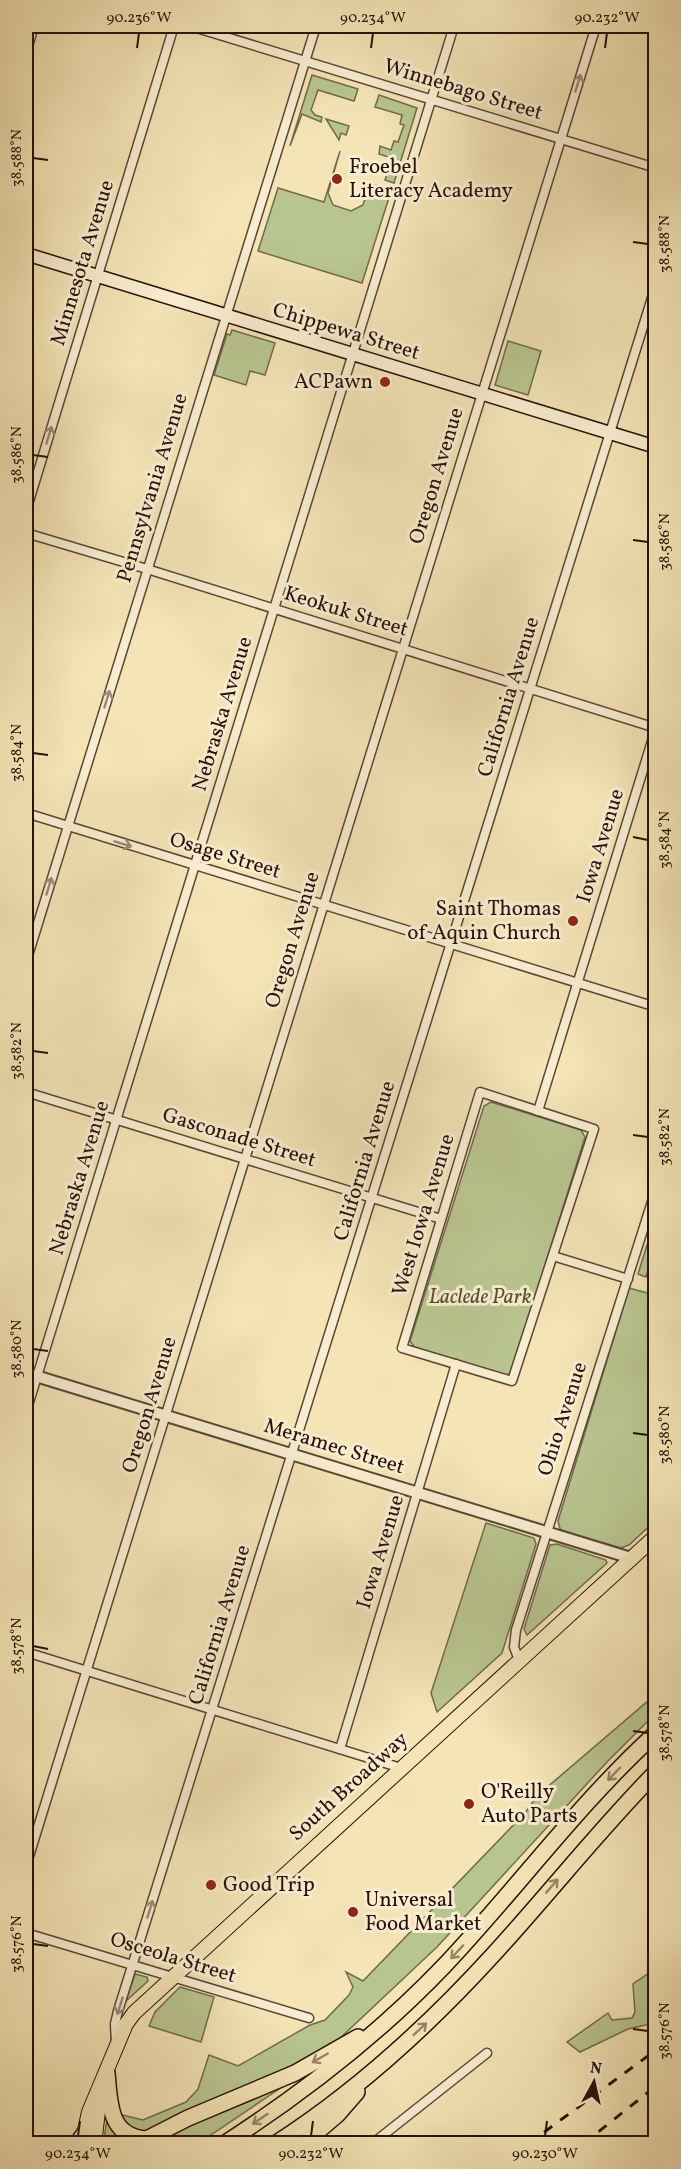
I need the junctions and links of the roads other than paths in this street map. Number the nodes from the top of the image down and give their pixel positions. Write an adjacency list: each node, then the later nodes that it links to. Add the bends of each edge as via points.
1 (34, 26): 7 (street)
2 (174, 26): 13 (street, Minnesota Avenue)
3 (190, 26): 8 (street, Winnebago Street)
4 (316, 26): 8 (street, Pennsylvania Avenue)
5 (454, 26): 9 (street, Nebraska Avenue)
6 (596, 26): 10 (street, Oregon Avenue, one-way to 6)
7 (26, 53)
8 (305, 61): 9 (street, Winnebago Street); 15 (street, Pennsylvania Avenue)
9 (430, 99): 10 (street, Winnebago Street); 16 (street, Nebraska Avenue)
10 (561, 139): 11 (street, Winnebago Street); 17 (street, Oregon Avenue)
11 (656, 168)
12 (26, 254): 13 (main road, Chippewa Street)
13 (98, 276): 15 (main road, Chippewa Street); 20 (street, Minnesota Avenue, one-way to 13)
14 (656, 285): 18 (street, California Avenue)
15 (225, 316): 16 (main road, Chippewa Street); 22 (street, Pennsylvania Avenue)
16 (352, 354): 17 (main road, Chippewa Street); 23 (street, Nebraska Avenue)
17 (482, 394): 18 (main road, Chippewa Street); 24 (street, Oregon Avenue)
18 (609, 433): 19 (main road, Chippewa Street); 25 (street, California Avenue)
19 (656, 447)
20 (26, 511)
21 (26, 533): 22 (street, Keokuk Street)
22 (147, 569): 23 (street, Keokuk Street); 28 (street, Pennsylvania Avenue, one-way to 22)
23 (274, 609): 24 (street, Keokuk Street); 29 (street, Nebraska Avenue)
24 (403, 649): 25 (street, Keokuk Street); 30 (street, Oregon Avenue)
25 (530, 689): 26 (street, Keokuk Street); 31 (street, California Avenue)
26 (656, 728): 33 (street, Iowa Avenue)
27 (26, 813): 28 (street, Osage Street)
28 (67, 826): 29 (street, Osage Street, one-way to 29); 32 (street, Pennsylvania Avenue, one-way to 28)
29 (195, 866): 30 (street, Osage Street); 37 (street, Nebraska Avenue)
30 (323, 904): 31 (street, Osage Street); 38 (street, Oregon Avenue)
31 (450, 944): 33 (street, Osage Street); 40 (street, California Avenue)
32 (26, 962)
33 (578, 983): 34 (street, Osage Street); 36 (street, Iowa Avenue)
34 (656, 1007)
35 (26, 1092): 37 (street, Gasconade Street)
36 (538, 1111): 41 (street, West Iowa Avenue, via 480,1092); 42 (street, via 594,1129)
37 (116, 1120): 38 (street, Gasconade Street); 46 (street, Nebraska Avenue)
38 (245, 1159): 40 (street, Gasconade Street); 48 (street, Oregon Avenue)
39 (656, 1189): 43 (street, Ohio Avenue)
40 (372, 1198): 41 (street, Gasconade Street); 49 (street, California Avenue)
41 (441, 1219): 44 (street, West Iowa Avenue, via 402,1348)
42 (553, 1256): 43 (street); 44 (street, via 512,1381)
43 (628, 1279): 51 (street, Ohio Avenue)
44 (456, 1364): 50 (street, Iowa Avenue)
45 (26, 1373): 46 (street, Meramec Street)
46 (37, 1377): 47 (street, Nebraska Avenue); 48 (street, Meramec Street)
47 (26, 1412)
48 (165, 1416): 49 (street, Meramec Street); 56 (street, Oregon Avenue)
49 (292, 1455): 50 (street, Meramec Street); 57 (street, California Avenue)
50 (418, 1493): 51 (street, Meramec Street); 59 (street, Iowa Avenue)
51 (546, 1532): 53 (street, Meramec Street); 55 (street, Ohio Avenue, via 515,1636)
52 (656, 1536): 53 (main road, South Broadway)
53 (631, 1558): 55 (main road, South Broadway)
54 (26, 1652): 56 (street)
55 (519, 1660): 60 (main road, South Broadway)
56 (86, 1671): 57 (street); 62 (street, Oregon Avenue)
57 (213, 1710): 59 (street); 64 (street, California Avenue, one-way to 57)
58 (656, 1733): 67 (highway, one-way to 67, via 582,1808 464,1945)
59 (340, 1749): 60 (street)
60 (401, 1768): 65 (main road, South Broadway)
61 (656, 1772): 70 (highway, one-way to 61, via 494,1954)
62 (26, 1866)
63 (26, 1933): 64 (street, Osceola Street)
64 (133, 1965): 65 (street, Osceola Street); 68 (street, California Avenue, one-way to 68, via 115,2024)
65 (172, 1977): 66 (street, Osceola Street); 68 (main road, South Broadway, via 129,2019)
66 (309, 2018)
67 (389, 2019): 73 (highway, one-way to 73, via 295,2073); 74 (highway, one-way to 74, via 312,2082)
68 (117, 2048): 71 (main road, South Broadway)
69 (487, 2053): 77 (street)
70 (389, 2056): 75 (highway); 76 (highway, via 337,2115)
71 (107, 2073): 72 (main road, South Broadway, via 89,2112); 73 (highway, via 117,2127)
72 (84, 2141)
73 (141, 2141)
74 (224, 2144)
75 (275, 2144)
76 (303, 2144)
77 (372, 2144)

